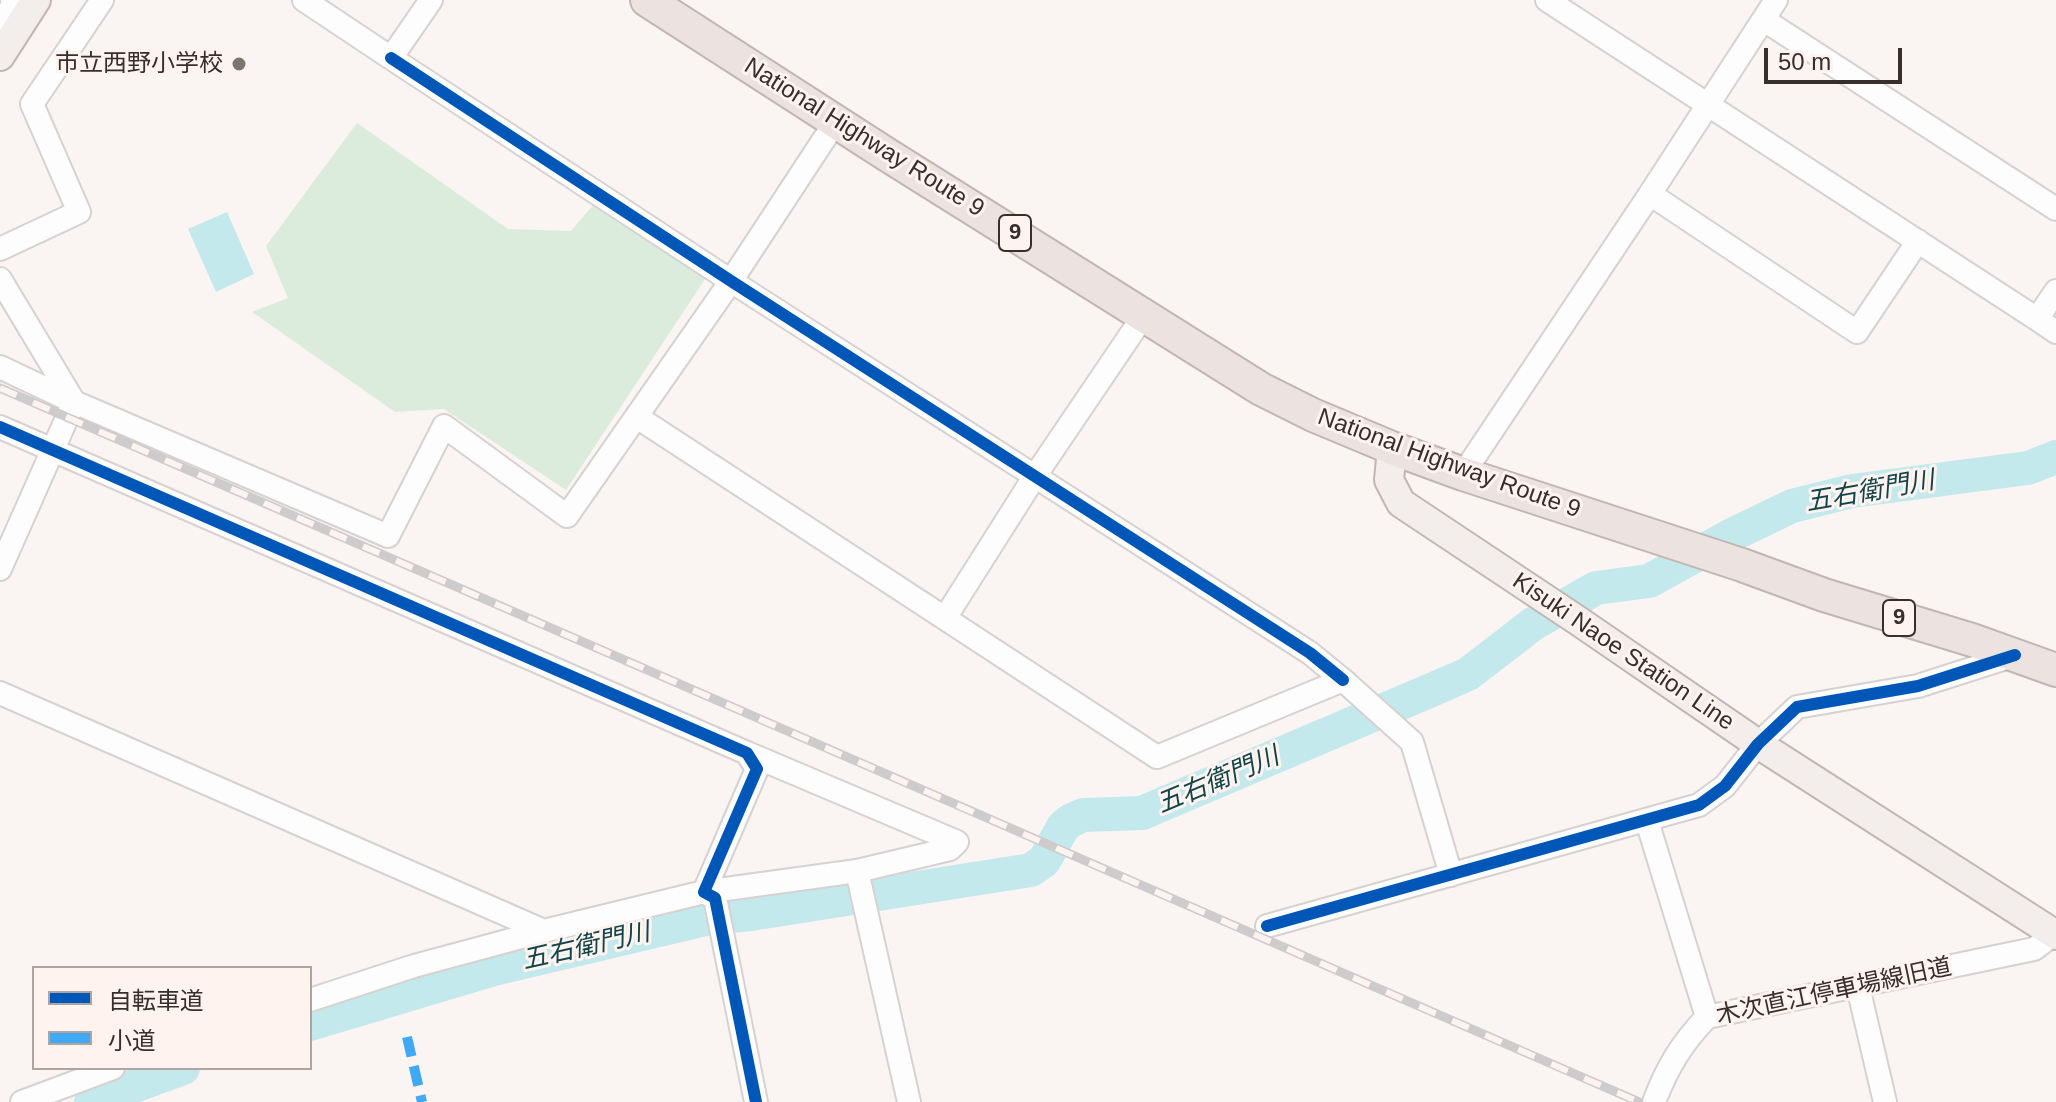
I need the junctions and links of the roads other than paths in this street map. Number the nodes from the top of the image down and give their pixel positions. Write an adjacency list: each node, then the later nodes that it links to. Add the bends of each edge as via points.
1 (102, 0): 17 (street, via 32,104 79,212)
2 (304, 0): 11 (street)
3 (431, 0): 11 (street)
4 (647, 0): 13 (highway, National Highway Route 9 / 9)
5 (1547, 0): 12 (street)
6 (1776, 0): 8 (street)
7 (19, 1): 9 (street); 10 (main road)
8 (1764, 20): 12 (street); 15 (street)
9 (0, 25)
10 (0, 56)
11 (391, 58): 19 (street)
12 (1708, 105): 14 (street); 16 (street)
13 (836, 121): 19 (street); 21 (highway, National Highway Route 9 / 9)
14 (1650, 194): 16 (street, via 1857,332); 30 (street)
15 (2056, 209)
16 (1918, 241): 22 (street)
17 (0, 249)
18 (0, 279): 25 (street)
19 (731, 281): 26 (street); 31 (street)
20 (2056, 291): 22 (street)
21 (1144, 315): 28 (highway, National Highway Route 9 / 9, via 1261,389); 31 (street)
22 (2037, 319): 23 (street)
23 (2056, 332)
24 (0, 367): 25 (street)
25 (74, 402): 26 (street, via 388,536 444,426 567,516); 29 (street)
26 (637, 417): 33 (street)
27 (0, 427): 29 (street)
28 (1392, 448): 30 (highway, National Highway Route 9 / 9); 38 (main road, Kisuki Naoe Station Line, via 1389,480 1401,503)
29 (51, 450): 32 (street); 39 (street)
30 (1463, 474): 34 (highway, National Highway Route 9 / 9)
31 (1035, 476): 33 (street); 36 (street, via 1310,653)
32 (0, 569)
33 (945, 618): 36 (street, via 1157,757)
34 (2015, 655): 35 (highway, National Highway Route 9 / 9); 38 (street, via 1918,686 1797,707)
35 (2056, 670)
36 (1343, 680): 42 (street, via 1412,742)
37 (0, 693): 45 (street)
38 (1758, 744): 40 (street, via 1725,786 1699,805); 46 (main road, Kisuki Naoe Station Line)
39 (747, 753): 41 (street, via 957,842 950,849); 43 (street, via 757,769)
40 (1647, 821): 42 (street); 49 (street)
41 (857, 871): 43 (street); 53 (street)
42 (1451, 875): 44 (street)
43 (704, 892): 45 (street); 52 (street, via 715,898)
44 (1267, 926)
45 (544, 931): 48 (street)
46 (2055, 935): 47 (street, 木次直江停車場線旧道, via 2034,949)
47 (1858, 987): 49 (street, 木次直江停車場線旧道); 55 (street)
48 (312, 999)
49 (1707, 1017): 54 (street, 木次直江停車場線旧道, via 1675,1056)
50 (108, 1070): 51 (street)
51 (22, 1102)
52 (756, 1102)
53 (909, 1102)
54 (1654, 1102)
55 (1885, 1102)

